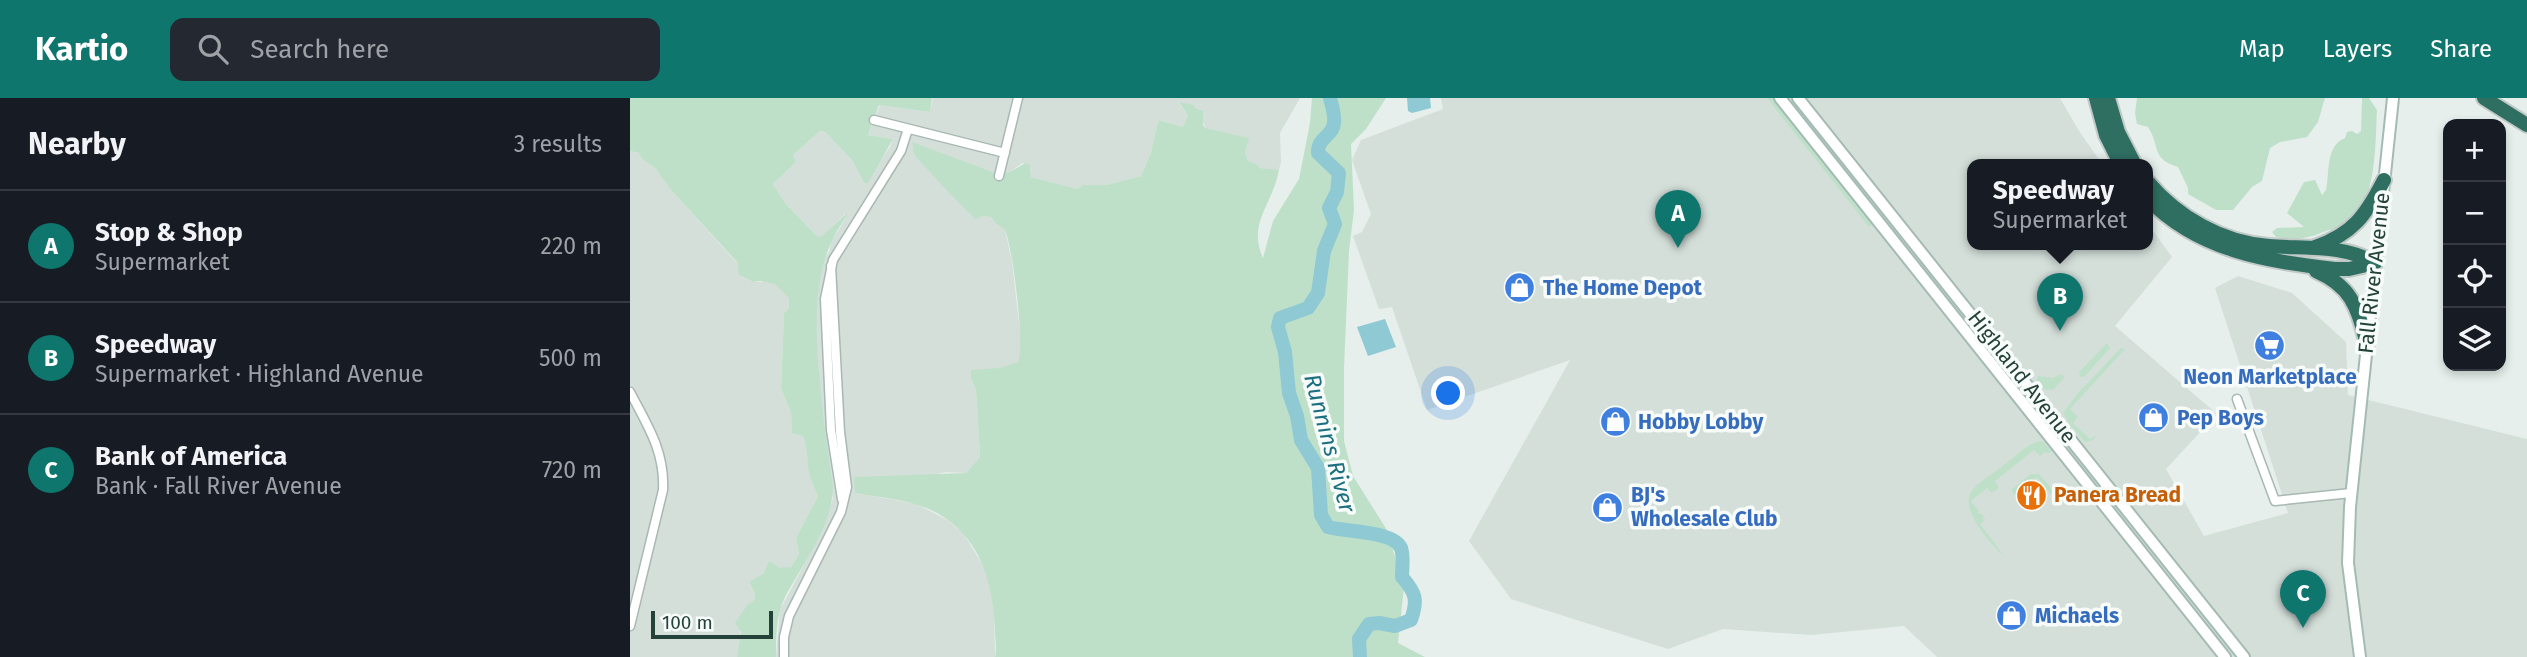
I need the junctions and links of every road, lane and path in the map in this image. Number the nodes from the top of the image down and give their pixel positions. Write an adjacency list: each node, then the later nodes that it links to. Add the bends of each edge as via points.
1 (1018, 98): 11 (street)
2 (1780, 98): 27 (main road, Highland Avenue)
3 (1798, 98): 28 (main road, Highland Avenue)
4 (2096, 98): 12 (highway)
5 (2108, 98): 13 (highway)
6 (2393, 98): 15 (main road, Fall River Avenue)
7 (2484, 98): 9 (highway)
8 (874, 120): 10 (street)
9 (2527, 125)
10 (908, 129): 11 (street); 26 (street, via 901,151 831,265 825,299 831,430 841,510 789,616)
11 (1005, 153): 14 (street)
12 (2118, 159)
13 (2132, 159)
14 (999, 176)
15 (2384, 180): 18 (highway, via 2356,224); 20 (main road, Fall River Avenue)
16 (2153, 188): 18 (highway, via 2180,213 2219,234 2258,245)
17 (2153, 205): 19 (highway, via 2204,240)
18 (2312, 248): 20 (highway)
19 (2278, 260): 20 (highway, via 2342,269); 21 (highway, via 2317,271 2343,287 2356,307)
20 (2375, 263): 21 (main road, Fall River Avenue)
21 (2367, 344): 24 (main road, Fall River Avenue)
22 (630, 392): 25 (street, via 660,453 663,490)
23 (2237, 399): 24 (street, via 2275,501)
24 (2351, 493): 29 (main road, Fall River Avenue, via 2348,563)
25 (630, 626)
26 (784, 657)
27 (2225, 657)
28 (2244, 657)
29 (2360, 657)

